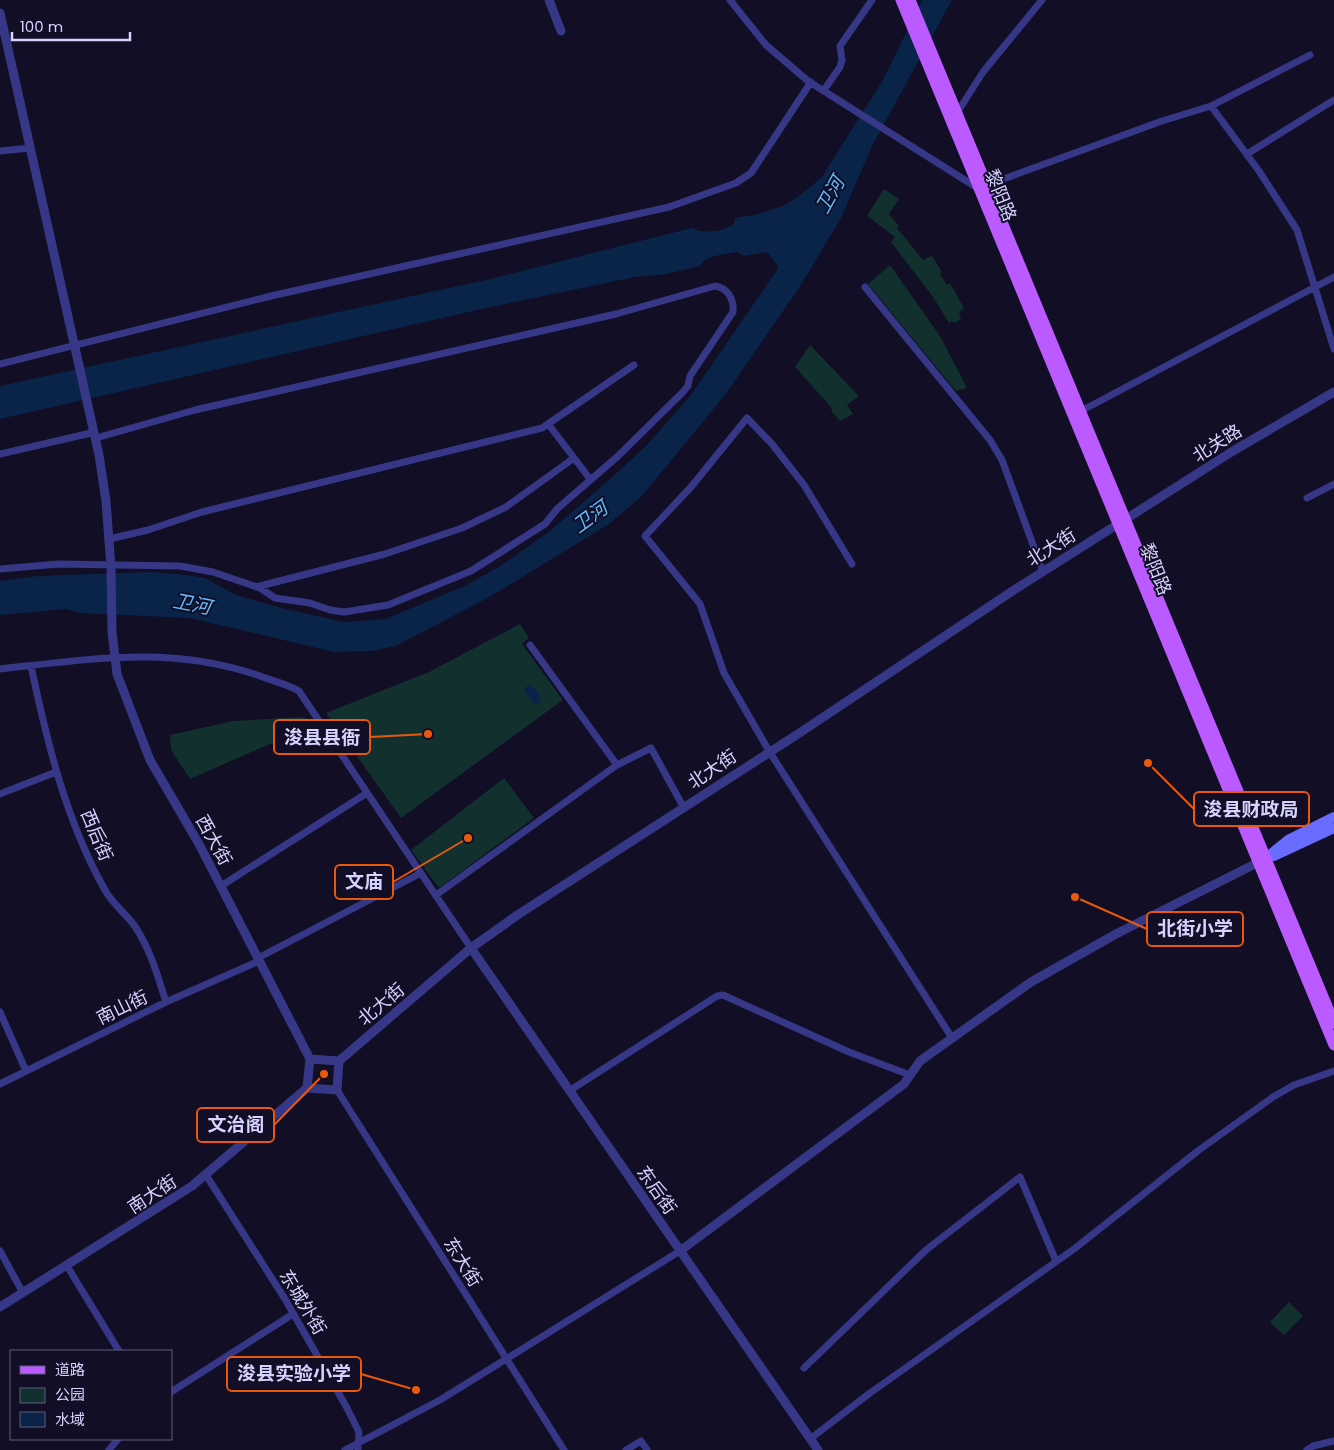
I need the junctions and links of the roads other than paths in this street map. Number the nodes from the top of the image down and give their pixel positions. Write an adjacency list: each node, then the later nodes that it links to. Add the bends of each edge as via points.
1 (549, 0): 8 (street)
2 (730, 0): 10 (street, via 766,44)
3 (872, 0): 11 (street, via 840,46 840,67)
4 (901, 0): 14 (main road)
5 (910, 0): 14 (main road)
6 (1042, 0): 14 (street)
7 (0, 13): 15 (street, 西大街)
8 (561, 31)
9 (1310, 55): 13 (street)
10 (811, 82): 11 (street); 23 (street, via 751,173 736,183 670,208 271,296)
11 (824, 90): 18 (street)
12 (1334, 100): 17 (street)
13 (1211, 106): 17 (street); 18 (street)
14 (952, 107): 18 (main road, 黎阳路)
15 (30, 148): 16 (street); 23 (street, 西大街)
16 (0, 151)
17 (1246, 154): 20 (street, via 1297,230)
18 (983, 187): 27 (main road, 黎阳路); 35 (main road, 黎阳路)
19 (1334, 277): 20 (street)
20 (1314, 287): 22 (street); 27 (street)
21 (865, 288): 40 (street, via 990,440 1002,460)
22 (1334, 349)
23 (76, 350): 24 (street); 29 (street, 西大街)
24 (0, 364)
25 (634, 365): 28 (street)
26 (1334, 392): 35 (street, 北关路)
27 (1081, 411): 35 (main road, 黎阳路)
28 (549, 425): 31 (street); 36 (street, via 202,512)
29 (93, 436): 30 (street); 32 (street, via 721,287 730,294 733,312 690,376 688,386 618,457); 36 (street, 西大街, via 106,501)
30 (0, 454)
31 (574, 458): 32 (street); 41 (street, via 506,506 462,528 384,554)
32 (590, 479): 41 (street, via 545,524 516,544 471,571 388,605 344,612 310,602 275,598)
33 (1334, 484): 34 (street)
34 (1307, 498)
35 (1122, 522): 40 (street, 北大街); 54 (main road, 黎阳路)
36 (109, 539): 38 (street, 西大街)
37 (852, 564): 46 (street, via 804,484 747,418 691,487 645,536 700,604 724,674)
38 (111, 566): 39 (street, via 58,564); 41 (street, via 180,566 212,572); 43 (street, 西大街)
39 (0, 569)
40 (1044, 572): 46 (street, 北大街)
41 (256, 587)
42 (530, 644): 47 (street)
43 (113, 657): 44 (street); 49 (street, via 208,661 299,691); 56 (street, 西大街, via 116,674 150,760)
44 (31, 666): 45 (street); 48 (street, 西后街)
45 (0, 669)
46 (769, 751): 51 (street, 北大街); 63 (street)
47 (617, 765): 51 (street, via 651,748); 57 (street)
48 (56, 772): 50 (street); 60 (street, 西后街, via 104,890 145,945)
49 (367, 793): 55 (street); 56 (street)
50 (0, 794)
51 (684, 808): 58 (street, 北大街, via 518,914)
52 (1334, 816): 54 (main road, via 1288,840)
53 (1334, 828): 54 (main road, via 1293,849)
54 (1262, 860): 62 (main road, 黎阳路); 63 (street, via 1049,971); 64 (main road, 黎阳路)
55 (421, 873): 57 (street); 59 (street, 南山街)
56 (221, 886): 59 (street, 西大街)
57 (436, 895): 58 (street)
58 (471, 948): 66 (street, 北大街); 73 (street, 东后街)
59 (258, 959): 60 (street, 南山街); 65 (street, 西大街)
60 (166, 1002): 67 (street, 南山街)
61 (0, 1012): 67 (street)
62 (1334, 1023)
63 (952, 1038): 69 (street, via 920,1061)
64 (1334, 1045)
65 (310, 1059): 66 (street); 71 (street)
66 (339, 1061): 72 (street)
67 (26, 1071): 70 (street, 南山街)
68 (1334, 1071): 77 (street, via 1294,1084 1273,1097)
69 (910, 1075): 73 (street, via 848,1052 723,995); 76 (street, via 904,1084)
70 (0, 1084)
71 (307, 1088): 72 (street); 74 (street, 南大街)
72 (337, 1090): 83 (street, 东大街)
73 (569, 1091): 76 (street, 东后街)
74 (206, 1175): 78 (street, 南大街, via 159,1209); 81 (street, 东城外街)
75 (0, 1251): 79 (street)
76 (680, 1252): 83 (street); 86 (street, 东后街)
77 (1056, 1261): 84 (street, via 1020,1177 926,1250); 86 (street, via 870,1392)
78 (67, 1266): 79 (street, 南大街); 82 (street)
79 (23, 1293): 80 (street, 南大街)
80 (0, 1307)
81 (293, 1314): 85 (street); 89 (street, 东城外街, via 355,1423)
82 (118, 1350)
83 (507, 1359): 89 (street); 92 (street, 东大街)
84 (804, 1368)
85 (172, 1391)
86 (810, 1439): 95 (street, 东后街)
87 (117, 1440): 90 (street)
88 (1334, 1441): 96 (street)
89 (359, 1447): 91 (street)
90 (109, 1450)
91 (345, 1450)
92 (564, 1450)
93 (626, 1450): 94 (street, via 641,1440)
94 (647, 1450)
95 (818, 1450)
96 (1307, 1450)

